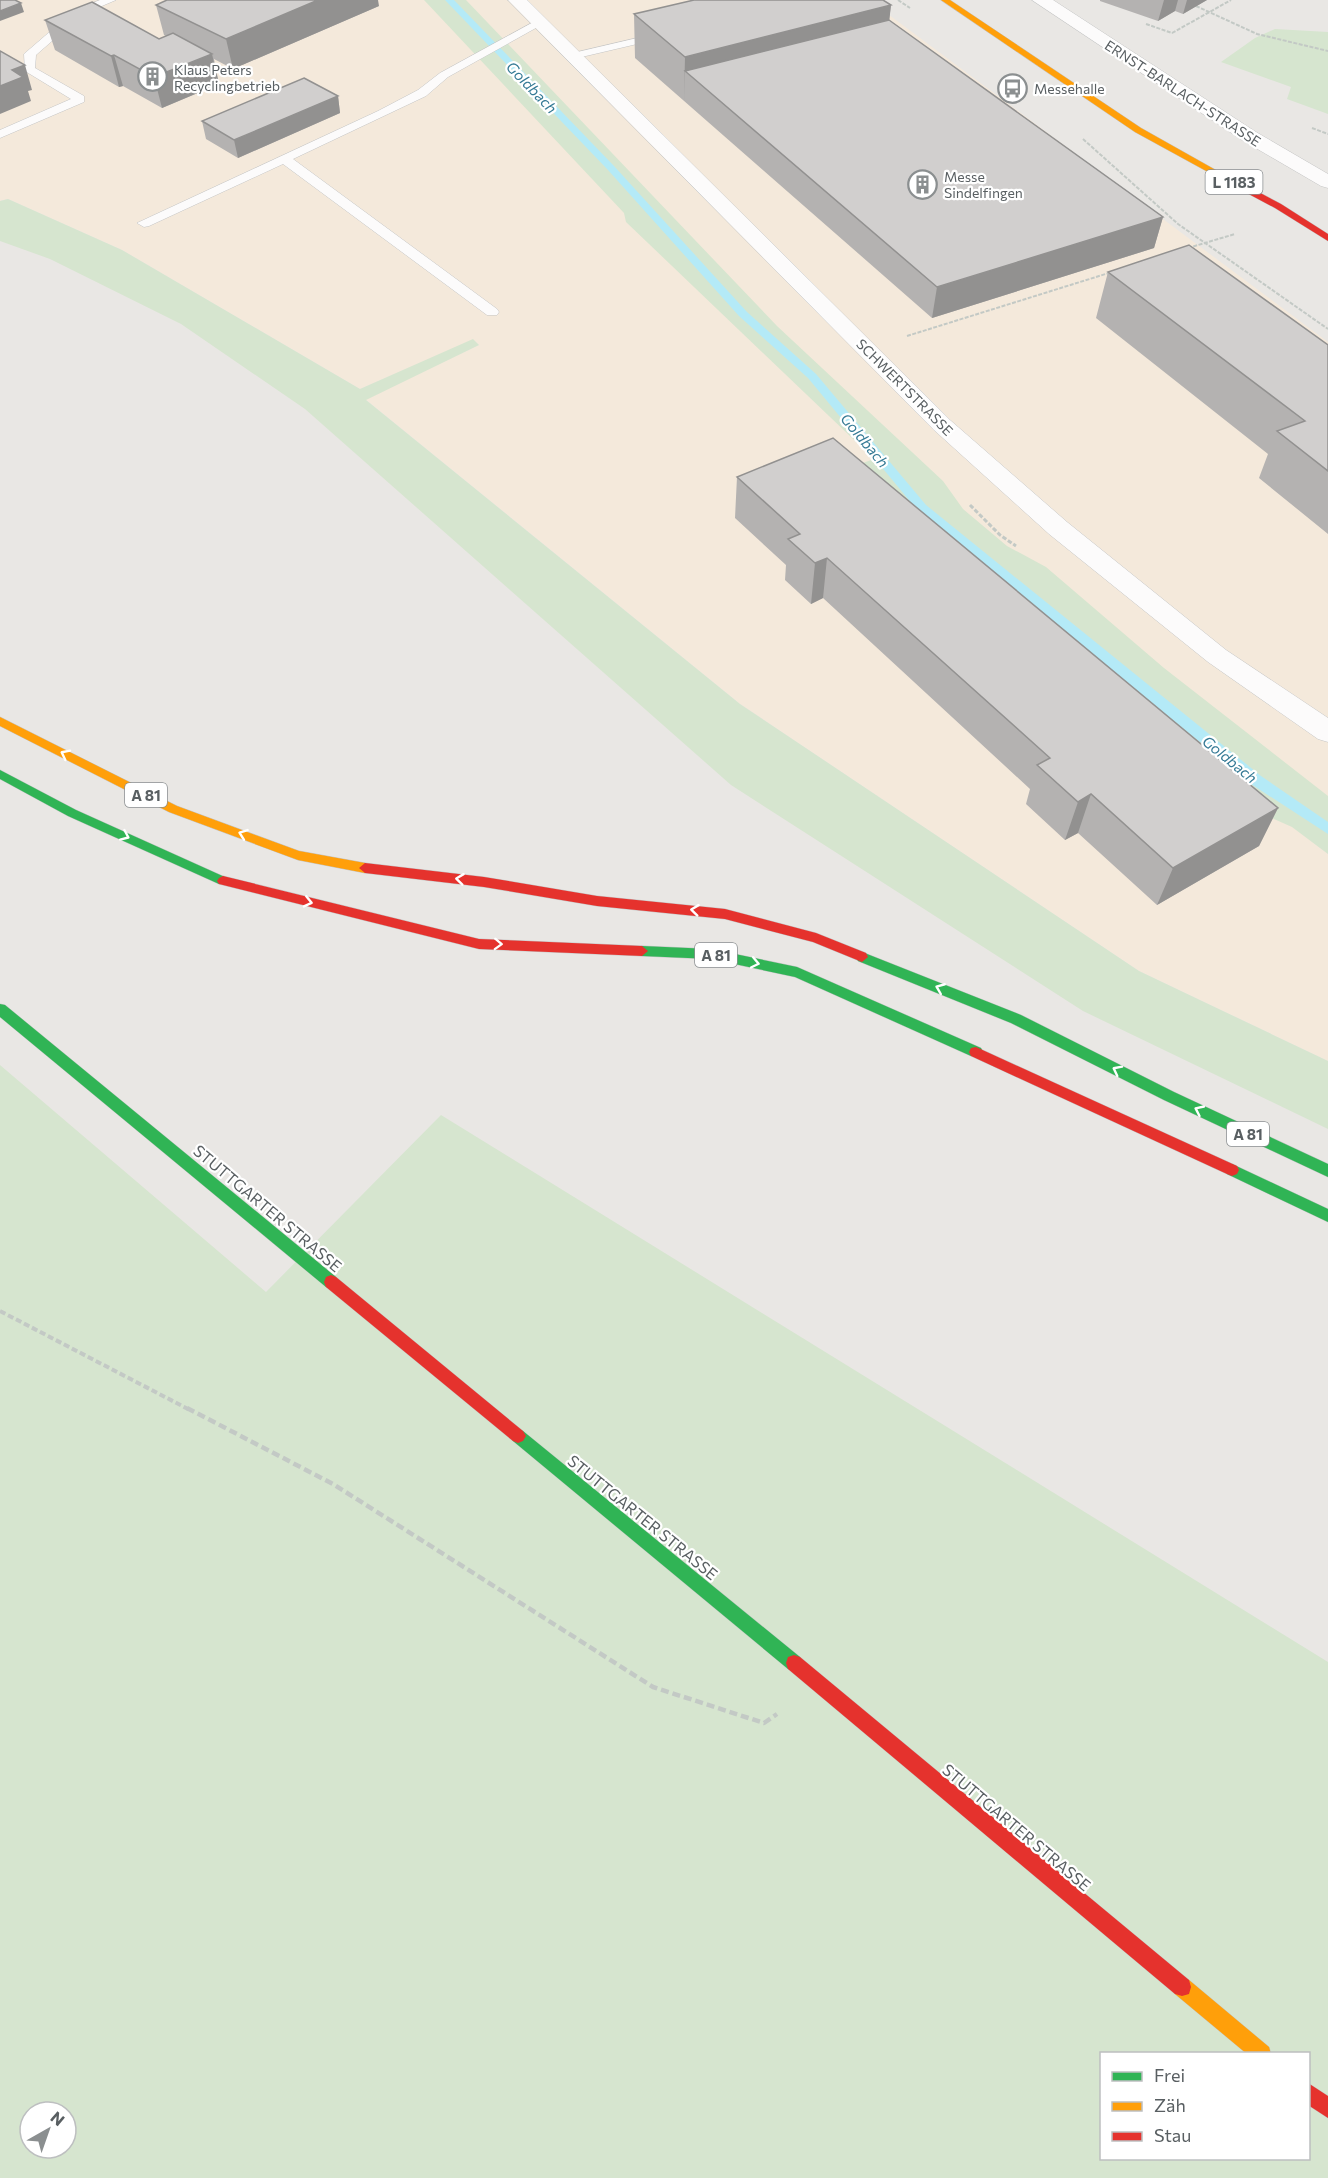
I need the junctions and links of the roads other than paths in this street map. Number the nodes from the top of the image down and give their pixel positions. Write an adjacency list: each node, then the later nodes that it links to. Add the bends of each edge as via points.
1 (110, 0): 8 (lane, via 79,12 30,54 29,69 80,99)
2 (517, 0): 5 (street, SCHWERTSTRASSE)
3 (945, 0): 12 (main road, L 1183, via 1138,130 1278,206)
4 (1041, 0): 10 (street, ERNST-BARLACH-STRASSE, via 1249,136)
5 (539, 22): 7 (street, SCHWERTSTRASSE); 9 (lane, via 444,75 422,93)
6 (675, 33): 7 (lane)
7 (573, 56): 15 (street, SCHWERTSTRASSE, via 934,417 1058,528 1217,656)
8 (0, 134)
9 (285, 159): 11 (lane); 13 (lane)
10 (1328, 182)
11 (144, 223)
12 (1328, 238)
13 (492, 312)
14 (0, 721): 18 (main road, A 81, one-way to 14, via 1016,1020 816,938 725,914 597,901 484,882 353,867 298,855 173,809)
15 (1328, 732)
16 (0, 774): 19 (main road, A 81, one-way to 19, via 72,813 230,884 479,944 711,954 797,972 1149,1130)
17 (0, 1009): 20 (main road, STUTTGARTER STRASSE)
18 (1328, 1171)
19 (1328, 1216)
20 (1261, 2052)
21 (1310, 2094): 22 (main road)
22 (1328, 2108)

